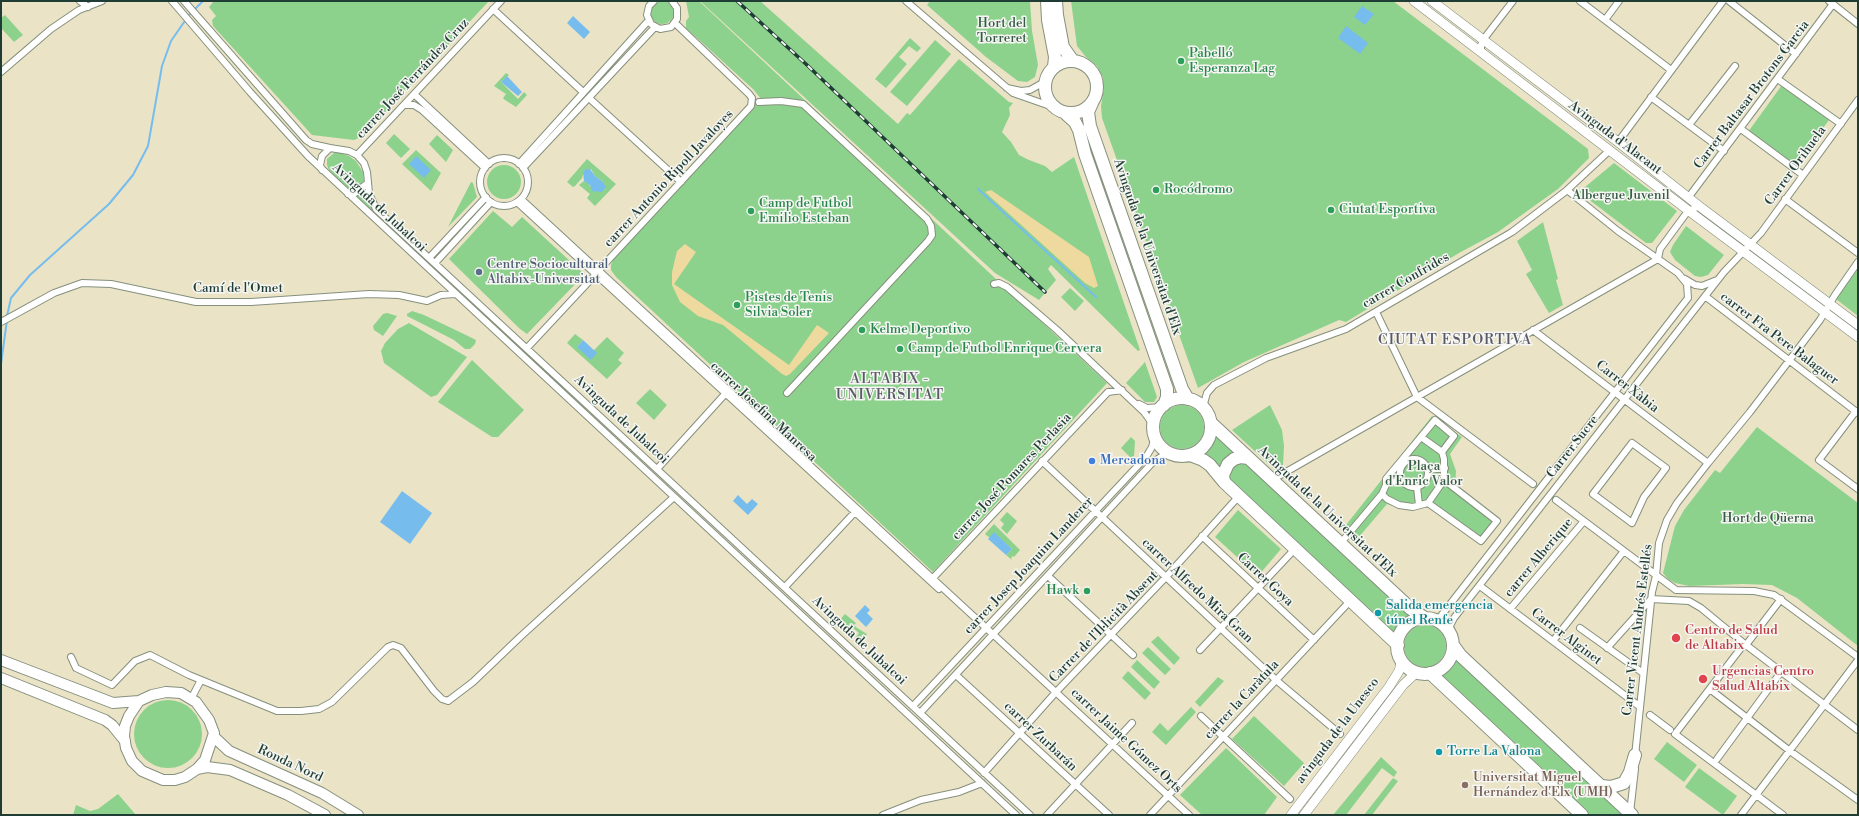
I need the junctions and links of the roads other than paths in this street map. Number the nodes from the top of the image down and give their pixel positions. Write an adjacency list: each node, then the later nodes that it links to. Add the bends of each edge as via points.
1 (80, 1): 19 (street)
2 (102, 1): 19 (street)
3 (172, 1): 59 (street, via 289,137)
4 (184, 1): 53 (street, via 306,140)
5 (501, 1): 20 (street, carrer José Ferrández Cruz)
6 (672, 1): 23 (street, via 678,13)
7 (906, 1): 37 (street)
8 (1047, 1): 31 (highway)
9 (1056, 1): 29 (highway, via 1063,47)
10 (1414, 1): 27 (main road, Avinguda d'Alacant)
11 (1432, 1): 26 (main road, Avinguda d'Alacant)
12 (1513, 1): 26 (street)
13 (1580, 1): 22 (street)
14 (1619, 1): 22 (street)
15 (1723, 1): 32 (street)
16 (1730, 1): 28 (street)
17 (650, 3): 21 (street)
18 (1831, 3): 24 (street); 28 (street, Carrer Baltasar Brotons Garcia)
19 (88, 6): 33 (street, via 51,30)
20 (493, 9): 36 (street, carrer José Ferrández Cruz); 38 (street)
21 (648, 20): 25 (street); 38 (street)
22 (1605, 20): 32 (street)
23 (675, 23): 25 (street, via 666,29); 61 (street, carrer Antonio Ripoll Javaloyes, via 749,94 752,102)
24 (1858, 24)
25 (655, 27): 41 (street)
26 (1483, 40): 27 (street); 52 (main road, Avinguda d'Alacant)
27 (1481, 52): 54 (main road, Avinguda d'Alacant)
28 (1796, 54): 34 (street, Carrer Baltasar Brotons Garcia)
29 (1073, 61): 31 (highway, via 1063,62); 44 (highway, via 1082,64 1094,74 1097,89)
30 (1735, 66): 50 (street)
31 (1054, 67): 35 (highway)
32 (1671, 70): 40 (street)
33 (1, 72)
34 (1779, 80): 49 (street); 51 (street, Carrer Baltasar Brotons Garcia)
35 (1046, 81): 37 (street, via 1030,90 1021,91); 47 (highway, via 1046,93)
36 (421, 86): 39 (street, carrer José Ferrández Cruz); 46 (street)
37 (1006, 87): 47 (street, via 1023,98)
38 (583, 92): 58 (street)
39 (414, 94): 45 (street, carrer José Ferrández Cruz); 46 (street)
40 (1652, 97): 50 (street); 52 (street)
41 (588, 98): 58 (street); 61 (street)
42 (759, 102): 99 (street, via 803,104 927,219 932,235)
43 (1858, 102): 49 (street, Carrer Orihuela)
44 (1092, 103): 48 (highway, via 1081,112); 103 (highway, Avinguda de la Universitat d'Elx, via 1088,112 1090,126 1180,383)
45 (404, 105): 56 (street, carrer José Ferrández Cruz); 57 (street, via 414,105 422,110)
46 (426, 106): 57 (street)
47 (1053, 107): 48 (highway)
48 (1065, 113): 104 (highway, Avinguda de la Universitat d'Elx, via 1080,130 1085,154 1167,390)
49 (1840, 124): 60 (street, Carrer Orihuela)
50 (1689, 125): 55 (street)
51 (1741, 129): 55 (street, Carrer Baltasar Brotons Garcia); 60 (street)
52 (1618, 142): 65 (main road, Avinguda d'Alacant)
53 (330, 148): 56 (street, Avinguda de Jubalcoi); 59 (street, Avinguda de Jubalcoi, via 320,160)
54 (1610, 150): 63 (street, carrer Confrides); 70 (main road, Avinguda d'Alacant)
55 (1724, 151): 65 (street, Carrer Baltasar Brotons Garcia)
56 (357, 155): 62 (street, Avinguda de Jubalcoi, via 364,163)
57 (487, 166): 58 (street, via 504,159); 67 (street, via 480,183)
58 (521, 166): 68 (street, via 526,174 528,186)
59 (323, 170): 64 (street, Avinguda de Jubalcoi)
60 (1803, 175): 66 (street, Carrer Orihuela)
61 (681, 182): 78 (street, carrer Antonio Ripoll Javaloyes)
62 (368, 183): 64 (street, via 355,193); 74 (street, Avinguda de Jubalcoi, via 376,209)
63 (1567, 190): 75 (street); 87 (street, carrer Confrides, via 1512,232)
64 (348, 194): 80 (street, Avinguda de Jubalcoi)
65 (1688, 198): 69 (main road, Avinguda d'Alacant)
66 (1785, 199): 71 (street, Carrer Orihuela); 73 (street)
67 (488, 200): 68 (street, via 502,206); 74 (street); 77 (street)
68 (519, 201): 78 (street, carrer Josefina Manresa)
69 (1699, 206): 70 (street); 71 (main road, Avinguda d'Alacant)
70 (1689, 211): 72 (main road, Avinguda d'Alacant); 75 (street, via 1660,249)
71 (1751, 245): 72 (street, Carrer Orihuela); 86 (main road, Avinguda d'Alacant)
72 (1744, 252): 81 (street, Carrer Sucre); 88 (main road, Avinguda d'Alacant)
73 (1858, 253)
74 (429, 258): 77 (street, Avinguda de Jubalcoi)
75 (1658, 259): 79 (street); 91 (street)
76 (1858, 262): 86 (street, Carrer Vicent Andrés Estellés)
77 (434, 263): 93 (street, Avinguda de Jubalcoi)
78 (598, 272): 93 (street, carrer Antonio Ripoll Javaloyes); 98 (street, carrer Josefina Manresa); 147 (street, carrer Josefina Manresa)
79 (1678, 273): 81 (street, Carrer Sucre, via 1695,285 1702,286); 97 (street, Carrer Sucre, via 1687,284 1688,298)
80 (438, 278): 83 (street, Avinguda de Jubalcoi); 85 (street, via 441,285)
81 (1718, 280): 84 (street, Carrer Sucre)
82 (994, 284): 95 (street, via 999,283 1007,287)
83 (455, 294): 85 (street, Camí de l'Omet); 132 (street, Avinguda de Jubalcoi)
84 (1705, 296): 94 (street, carrer Fra Pere Balaguer); 102 (street, Carrer Sucre)
85 (437, 297): 89 (street, Camí de l'Omet, via 427,301 399,295 369,294 251,302 196,302 111,284 82,283 54,292)
86 (1830, 303): 88 (street, Carrer Vicent Andrés Estellés); 90 (main road, Avinguda d'Alacant)
87 (1376, 312): 101 (street); 105 (street, carrer Confrides, via 1346,329 1266,358 1214,385 1207,393)
88 (1825, 313): 92 (main road, Avinguda d'Alacant); 94 (street, Carrer Vicent Andrés Estellés)
89 (1, 322)
90 (1858, 325)
91 (1533, 330): 97 (street, Carrer Xàbia); 101 (street)
92 (1858, 337)
93 (527, 348): 119 (street, Avinguda de Jubalcoi)
94 (1789, 361): 106 (street, carrer Fra Pere Balaguer); 117 (street, Carrer Vicent Andrés Estellés)
95 (1110, 379): 96 (street); 100 (street)
96 (1108, 392): 100 (street, via 1113,390); 116 (street, carrer José Pomares Perlasia)
97 (1615, 392): 102 (street, Carrer Xàbia); 155 (street, Carrer Sucre)
98 (726, 393): 119 (street); 137 (street, carrer Josefina Manresa)
99 (787, 393)
100 (1124, 393): 104 (street, via 1142,406); 108 (street, via 1144,412)
101 (1417, 396): 122 (street); 126 (street)
102 (1624, 398): 117 (street, Carrer Xàbia); 148 (street, Carrer Sucre)
103 (1188, 399): 104 (highway, via 1173,400); 105 (highway)
104 (1163, 406): 108 (highway, via 1156,416)
105 (1203, 407): 107 (highway)
106 (1857, 412): 128 (street, via 1819,460)
107 (1211, 423): 113 (highway, via 1210,436 1206,443); 114 (highway, Avinguda de la Universitat d'Elx)
108 (1154, 431): 111 (highway, via 1158,442); 136 (street, carrer Josep Joaquim Landerer, via 1152,446 1146,457)
109 (1421, 436): 110 (street); 112 (street); 112 (street, via 1435,420 1454,436)
110 (1413, 447): 115 (street); 125 (street, via 1386,479)
111 (1169, 452): 113 (highway, via 1179,456); 138 (street, carrer Josep Joaquim Landerer, via 1156,459)
112 (1442, 452): 118 (street)
113 (1190, 455): 124 (highway, via 1210,465)
114 (1248, 458): 122 (highway, Avinguda de la Universitat d'Elx); 124 (highway, via 1234,459 1228,464 1223,475)
115 (1414, 459): 120 (street, via 1421,460); 121 (street, via 1407,460 1401,467)
116 (1042, 461): 136 (street, carrer Alfredo Mira Gran); 147 (street, carrer José Pomares Perlasia)
117 (1708, 463): 145 (street, Carrer Vicent Andrés Estellés, via 1667,520 1659,543)
118 (1444, 468): 120 (street); 123 (street)
119 (657, 469): 149 (street, Avinguda de Jubalcoi)
120 (1428, 470): 127 (street, via 1426,481)
121 (1401, 479): 125 (street); 127 (street, via 1405,485)
122 (1272, 480): 155 (highway, Avinguda de la Universitat d'Elx, via 1411,609)
123 (1444, 480): 134 (street); 134 (street, via 1497,521 1481,541)
124 (1224, 482): 131 (highway)
125 (1386, 484): 129 (street)
126 (1533, 484)
127 (1416, 487): 135 (street)
128 (1858, 489)
129 (1382, 494): 135 (street, via 1399,505); 141 (street)
130 (1593, 494): 130 (street, via 1632,443 1666,468 1644,497 1632,523)
131 (1239, 496): 140 (street, Carrer de l'Il·licità Absent); 153 (highway)
132 (674, 497): 180 (street, via 473,682 448,701 434,691 401,648 393,645 332,702 319,710 278,711); 207 (street, Avinguda de Jubalcoi)
133 (1556, 500): 139 (street)
134 (1428, 503): 135 (street)
135 (1419, 505)
136 (1096, 511): 138 (street, carrer Alfredo Mira Gran); 158 (street, carrer Josep Joaquim Landerer)
137 (855, 512): 149 (street); 158 (street, carrer Josefina Manresa)
138 (1102, 516): 144 (street, carrer Josep Joaquim Landerer); 146 (street, carrer Alfredo Mira Gran)
139 (1584, 521): 142 (street); 154 (street, carrer Alberique)
140 (1202, 536): 146 (street, Carrer de l'Il·licità Absent); 150 (street, Carrer Goya)
141 (1345, 538)
142 (1624, 551): 145 (street); 163 (street)
143 (1292, 552): 150 (street)
144 (1048, 576): 160 (street); 161 (street, carrer Josep Joaquim Landerer)
145 (1656, 576): 151 (street, Carrer Vicent Andrés Estellés); 152 (street, via 1676,590 1754,592 1774,595)
146 (1166, 577): 156 (street, carrer Alfredo Mira Gran); 160 (street, Carrer de l'Il·licità Absent)
147 (933, 578): 158 (street, carrer Josefina Manresa)
148 (1480, 586): 154 (street, Carrer Alginet); 159 (street, Carrer Sucre, via 1454,618)
149 (785, 587): 187 (street, Avinguda de Jubalcoi)
150 (1258, 588): 156 (street); 162 (street, Carrer Goya)
151 (1651, 599): 166 (street, via 1689,601); 167 (street); 177 (street, Carrer Vicent Andrés Estellés)
152 (1781, 599): 166 (street); 171 (street)
153 (1351, 600): 162 (street, carrer la Caràtula); 164 (highway)
154 (1510, 609): 163 (street, Carrer Alginet)
155 (1431, 619): 159 (highway); 164 (highway, via 1419,619 1408,624 1400,633)
156 (1220, 628): 168 (street); 181 (street, carrer Alfredo Mira Gran)
157 (1580, 628): 167 (street)
158 (985, 629): 161 (street, carrer Jaime Gómez Orts); 187 (street, carrer Josep Joaquim Landerer)
159 (1448, 630): 165 (highway)
160 (1112, 634): 169 (street); 183 (street, Carrer de l'Il·licità Absent)
161 (994, 635): 178 (street, carrer Josep Joaquim Landerer); 183 (street, carrer Jaime Gómez Orts)
162 (1314, 640): 181 (street, carrer la Caràtula)
163 (1553, 642): 188 (street, Carrer Alginet)
164 (1398, 645): 173 (highway)
165 (1453, 645): 176 (highway, via 1449,660 1444,666); 209 (highway)
166 (1746, 645): 175 (street); 182 (street, via 1741,648)
167 (1608, 648): 177 (street)
168 (1200, 650)
169 (1134, 655)
170 (71, 657): 180 (street, via 76,668 112,685 135,661 150,655)
171 (1858, 659): 186 (street)
172 (1, 660): 185 (main road, via 113,703)
173 (1402, 660): 174 (highway); 224 (main road, avinguda de la Unesco, via 1389,687)
174 (1417, 672): 176 (highway); 225 (main road, avinguda de la Unesco, via 1405,682)
175 (1781, 672): 186 (street); 192 (street)
176 (1430, 673): 226 (highway)
177 (1643, 673): 188 (street, Carrer Vicent Andrés Estellés)
178 (956, 675): 189 (street, carrer Josep Joaquim Landerer); 196 (street, carrer Zurbarán)
179 (1, 678): 200 (main road, via 105,720)
180 (201, 680): 184 (street)
181 (1276, 680): 197 (street, carrer Alfredo Mira Gran); 199 (street, carrer la Caràtula)
182 (1711, 690): 192 (street); 195 (street)
183 (1056, 692): 196 (street, Carrer de l'Il·licità Absent); 201 (street, carrer Jaime Gómez Orts)
184 (191, 699): 185 (main road, via 181,693 166,692); 198 (main road, via 209,720)
185 (139, 701): 200 (main road, via 125,726)
186 (1824, 705): 194 (street); 202 (street)
187 (913, 706): 189 (street, Avinguda de Jubalcoi)
188 (1639, 706): 203 (street, Carrer Vicent Andrés Estellés)
189 (920, 713): 206 (street, Avinguda de Jubalcoi)
190 (1650, 715): 195 (street)
191 (1201, 716): 199 (street)
192 (1747, 718): 202 (street); 204 (street)
193 (1132, 723): 201 (street)
194 (1858, 730)
195 (1673, 732): 210 (street)
196 (1019, 734): 206 (street, Carrer de l'Il·licità Absent); 208 (street, carrer Zurbarán)
197 (1340, 734)
198 (213, 736): 205 (main road, via 205,760); 216 (main road, Ronda Nord, via 229,751 322,793)
199 (1223, 737): 211 (street, carrer la Caràtula); 212 (street)
200 (125, 741): 205 (main road, via 132,761 142,771 154,777 175,780)
201 (1112, 744): 208 (street); 211 (street, carrer Jaime Gómez Orts)
202 (1790, 751): 210 (street); 213 (street)
203 (1635, 756): 209 (highway, via 1624,782 1615,786); 214 (street, Carrer Vicent Andrés Estellés)
204 (1717, 759)
205 (197, 770): 215 (main road, via 207,767 230,770)
206 (984, 773): 219 (street, Avinguda de Jubalcoi)
207 (982, 783): 217 (street, via 959,792 921,800); 218 (street, Avinguda de Jubalcoi)
208 (1075, 785): 220 (street); 221 (street, carrer Zurbarán)
209 (1602, 786): 214 (highway)
210 (1756, 795): 227 (street); 228 (street)
211 (1168, 796): 222 (street, carrer la Caràtula); 223 (street, carrer Jaime Gómez Orts)
212 (1290, 799)
213 (1858, 800)
214 (1631, 814)
215 (325, 815)
216 (358, 815)
217 (883, 815)
218 (1016, 815)
219 (1030, 815)
220 (1047, 815)
221 (1109, 815)
222 (1150, 815)
223 (1189, 815)
224 (1291, 815)
225 (1304, 815)
226 (1582, 815)
227 (1741, 815)
228 (1783, 815)

